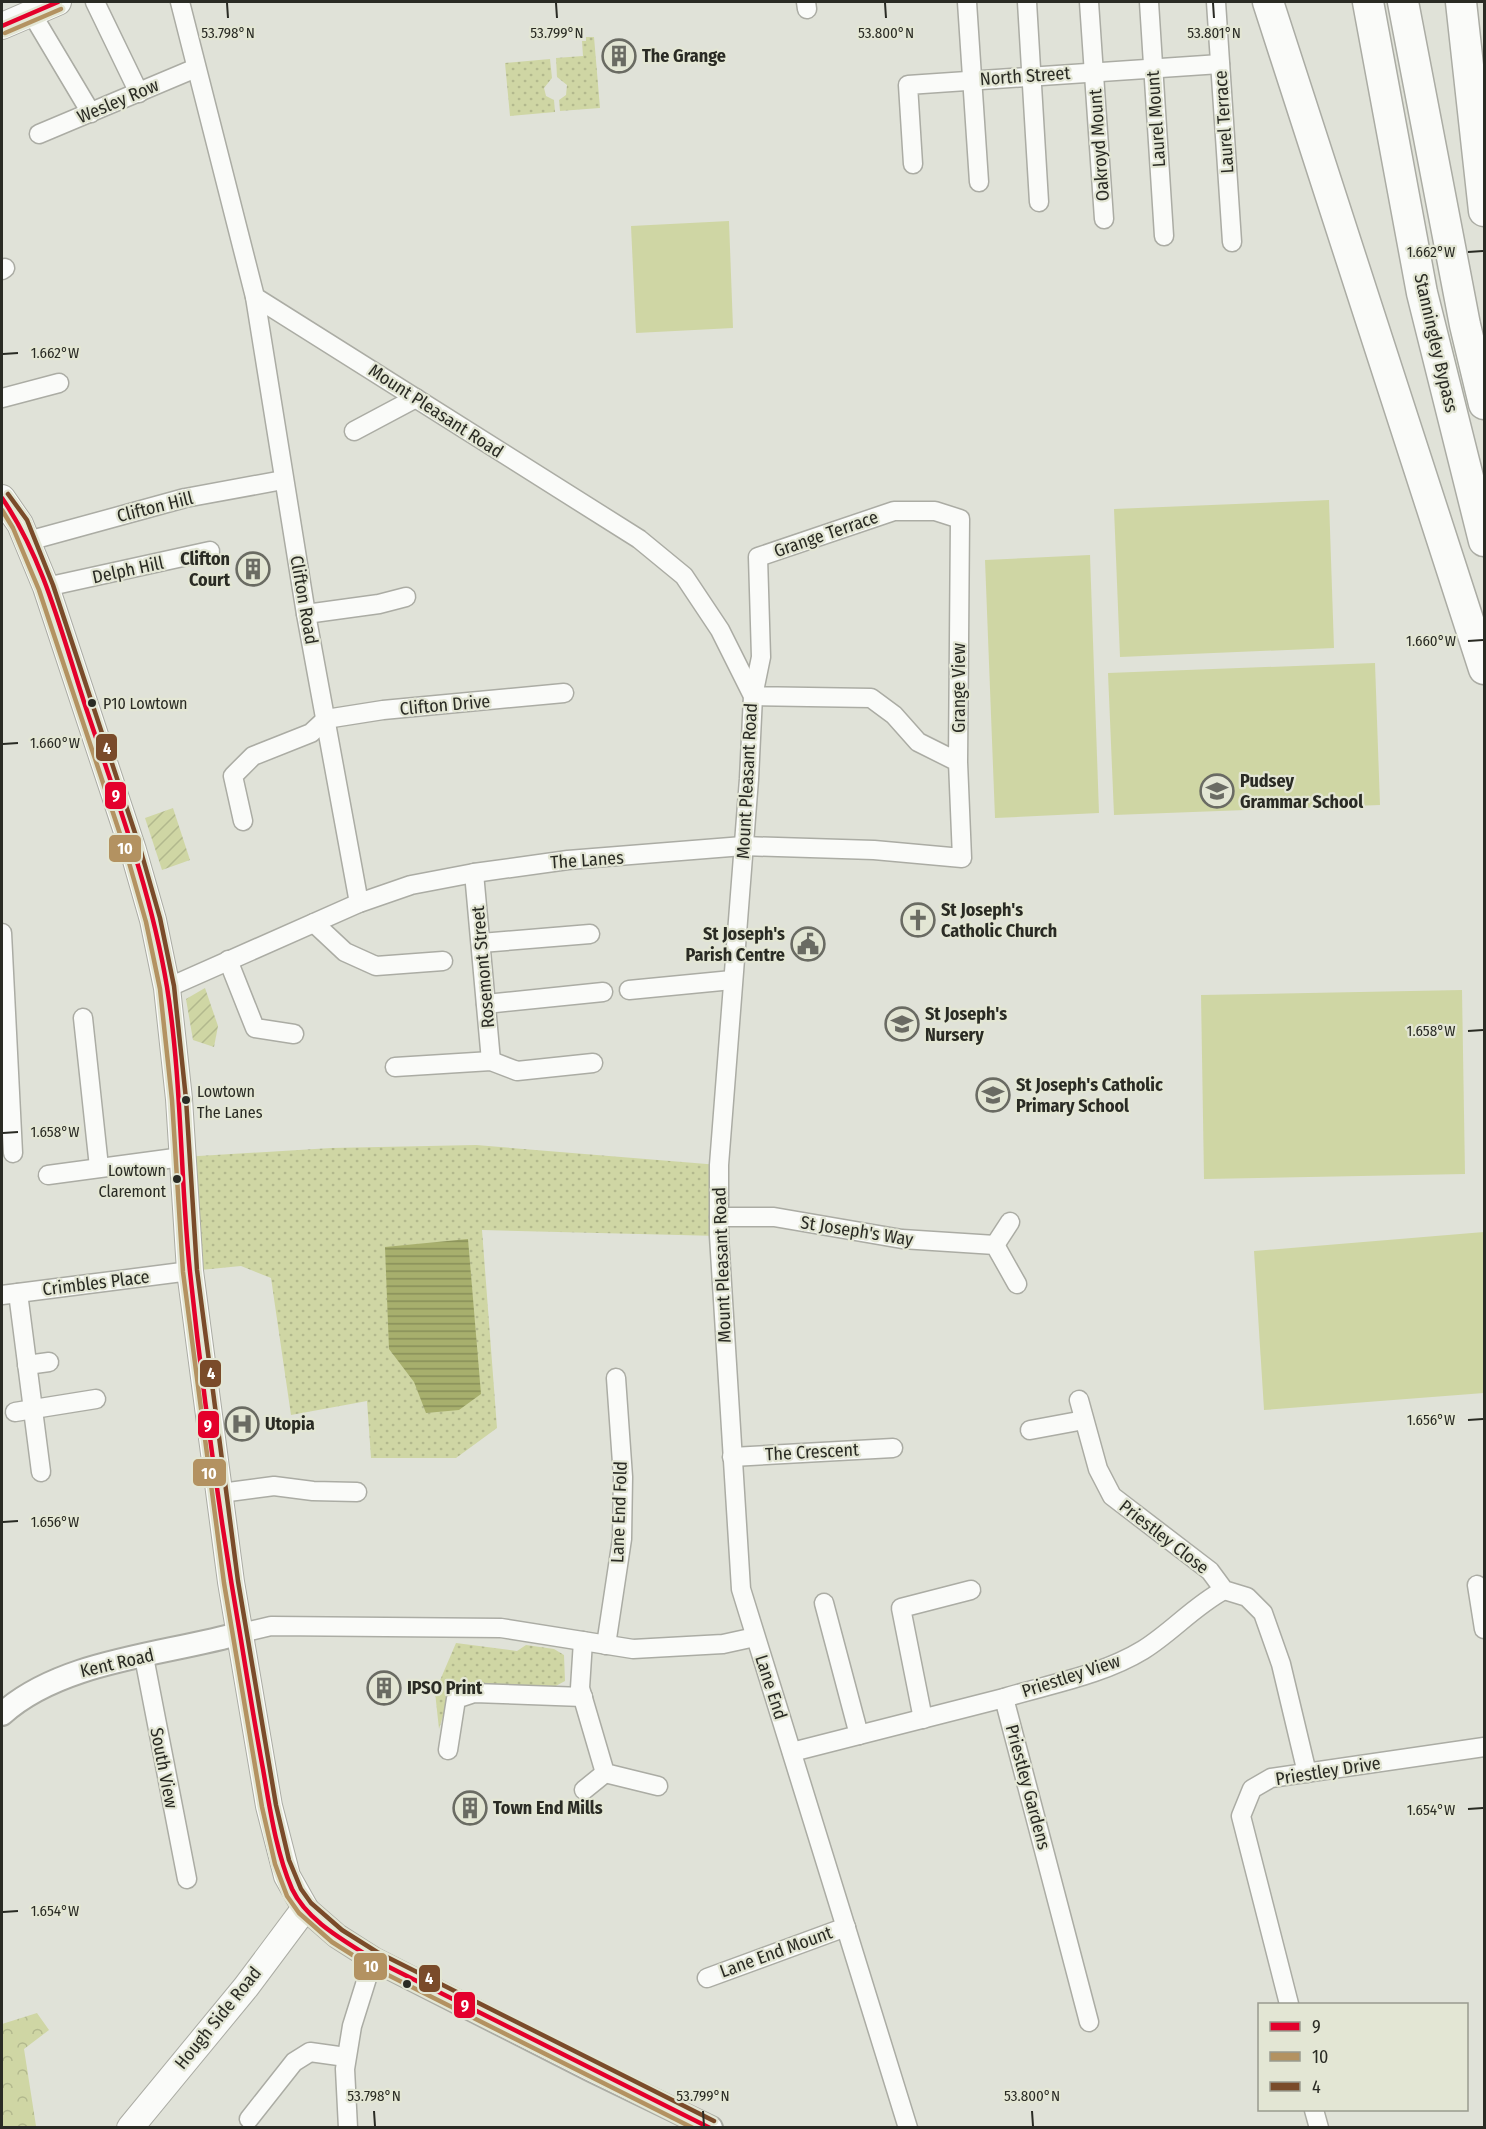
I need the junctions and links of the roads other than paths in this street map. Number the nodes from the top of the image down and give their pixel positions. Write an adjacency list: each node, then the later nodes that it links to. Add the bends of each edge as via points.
1 (58, 2): 13 (main road)
2 (95, 2): 21 (street)
3 (180, 2): 16 (street)
4 (966, 2): 20 (street)
5 (1027, 2): 19 (street)
6 (1089, 2): 18 (street, Oakroyd Mount)
7 (1149, 2): 17 (street, Laurel Mount)
8 (1216, 2): 15 (street, Laurel Terrace)
9 (1268, 2): 46 (highway)
10 (1368, 2): 41 (highway, Stanningley Bypass, via 1422,293)
11 (1403, 2): 35 (highway, Stanningley Bypass, via 1465,325)
12 (1461, 2): 27 (highway)
13 (32, 14): 14 (main road); 22 (street)
14 (2, 26)
15 (1220, 64): 17 (street, North Street); 30 (street, Laurel Terrace)
16 (196, 68): 21 (street, Wesley Row); 31 (street)
17 (1153, 69): 18 (street, North Street); 29 (street, Laurel Mount)
18 (1093, 72): 19 (street, North Street); 28 (street, Oakroyd Mount)
19 (1032, 76): 20 (street, North Street); 26 (street)
20 (973, 80): 24 (street, North Street, via 908,85); 25 (street)
21 (139, 93): 22 (street, Wesley Row)
22 (91, 113): 23 (street, Wesley Row)
23 (39, 134)
24 (913, 164)
25 (979, 182)
26 (1039, 202)
27 (1485, 211)
28 (1104, 219)
29 (1164, 236)
30 (1232, 242)
31 (255, 297): 34 (street, Mount Pleasant Road); 37 (street, Clifton Road)
32 (58, 383): 33 (street)
33 (2, 398)
34 (416, 399): 36 (street); 48 (street, Mount Pleasant Road, via 639,539 684,576 720,630)
35 (1485, 404)
36 (354, 431)
37 (283, 480): 40 (street, Clifton Hill, via 185,498); 45 (street, Clifton Road)
38 (2, 498): 40 (main road)
39 (960, 519): 48 (street, Grange Terrace, via 936,511 894,511 758,557 760,657); 50 (street, Grange View)
40 (28, 541): 43 (main road)
41 (1485, 541)
42 (210, 551): 43 (street, Delph Hill)
43 (46, 587): 63 (main road, via 133,850)
44 (406, 597): 45 (street)
45 (306, 614): 49 (street, Clifton Road)
46 (1485, 669)
47 (564, 693): 49 (street, Clifton Drive)
48 (753, 696): 50 (street, via 871,698 894,715 918,742); 52 (street, Mount Pleasant Road)
49 (326, 719): 51 (street, via 311,733 253,756 233,776); 55 (street, Clifton Road)
50 (958, 762): 53 (street, Grange View)
51 (243, 821)
52 (743, 846): 53 (street, The Lanes, via 874,850); 54 (street, The Lanes, via 568,860); 62 (street, Mount Pleasant Road)
53 (962, 858)
54 (474, 873): 55 (street, The Lanes, via 411,885); 59 (street, Rosemont Street)
55 (359, 903): 56 (street, The Lanes)
56 (314, 923): 60 (street, The Lanes); 61 (street, via 345,952 376,966)
57 (2, 933): 72 (street)
58 (590, 934): 59 (street)
59 (481, 944): 66 (street, Rosemont Street)
60 (228, 960): 63 (street, The Lanes); 68 (street, via 255,1028)
61 (443, 961)
62 (732, 980): 64 (street); 76 (street, Mount Pleasant Road)
63 (167, 988): 73 (main road)
64 (629, 990)
65 (603, 992): 66 (street)
66 (486, 1004): 69 (street, Rosemont Street)
67 (83, 1018): 74 (street)
68 (294, 1034)
69 (491, 1061): 70 (street, via 517,1071); 71 (street)
70 (593, 1063)
71 (395, 1067)
72 (13, 1153)
73 (182, 1157): 74 (street); 79 (main road)
74 (99, 1167): 75 (street)
75 (48, 1175)
76 (719, 1217): 78 (street, St Joseph's Way, via 774,1217 902,1239); 91 (street, Mount Pleasant Road)
77 (1010, 1222): 78 (street)
78 (995, 1245): 80 (street)
79 (190, 1271): 81 (street, Crimbles Place); 94 (main road)
80 (1017, 1284)
81 (10, 1294): 83 (street)
82 (49, 1362): 83 (street)
83 (27, 1365): 87 (street)
84 (616, 1378): 103 (street, Lane End Fold, via 623,1477 622,1539)
85 (96, 1399): 87 (street)
86 (1079, 1400): 88 (street, Priestley Close)
87 (24, 1411): 92 (street)
88 (1084, 1420): 89 (street); 97 (street, Priestley Close, via 1098,1469 1112,1496 1210,1571)
89 (1030, 1430)
90 (893, 1448): 91 (street, The Crescent)
91 (732, 1457): 101 (street, Mount Pleasant Road, via 741,1589)
92 (41, 1472)
93 (357, 1492): 94 (street, via 274,1486)
94 (221, 1493): 100 (main road)
95 (1477, 1586): 99 (street)
96 (971, 1590): 108 (street, via 901,1608)
97 (1224, 1590): 106 (street, Priestley View, via 1143,1649 1107,1668); 114 (street, Priestley Close, via 1246,1597 1263,1613 1281,1664)
98 (824, 1603): 109 (street)
99 (1485, 1629)
100 (241, 1633): 102 (street, Lane End, via 270,1626 463,1626); 104 (street, Kent Road); 118 (main road, via 269,1806 287,1876)
101 (755, 1637): 103 (street, Lane End, via 703,1646); 112 (street, Lane End)
102 (583, 1641): 103 (street, Lane End); 105 (street)
103 (606, 1645)
104 (144, 1657): 107 (street, Kent Road, via 67,1675 36,1688); 117 (street, South View)
105 (583, 1697): 111 (street, via 474,1693 456,1699); 113 (street)
106 (1004, 1698): 108 (street); 123 (street, Priestley Gardens)
107 (3, 1709)
108 (923, 1719): 109 (street)
109 (859, 1735): 112 (street)
110 (1485, 1747): 114 (street, Priestley Drive)
111 (448, 1750)
112 (792, 1752): 119 (street, Lane End)
113 (605, 1773): 115 (street); 116 (street)
114 (1306, 1773): 122 (street, Priestley Drive, via 1261,1782 1248,1796 1241,1816)
115 (658, 1786)
116 (585, 1790)
117 (187, 1879)
118 (305, 1908): 120 (street, via 337,1936); 127 (main road, Hough Side Road, via 246,1987)
119 (846, 1927): 121 (street, Lane End Mount); 130 (street, Lane End)
120 (373, 1959): 124 (street); 129 (street)
121 (706, 1977)
122 (1289, 2003)
123 (1089, 2022)
124 (346, 2057): 126 (street, via 310,2052 294,2062); 128 (street)
125 (1314, 2111): 131 (street)
126 (249, 2119)
127 (130, 2127)
128 (348, 2127)
129 (711, 2127)
130 (908, 2127)
131 (1318, 2127)

